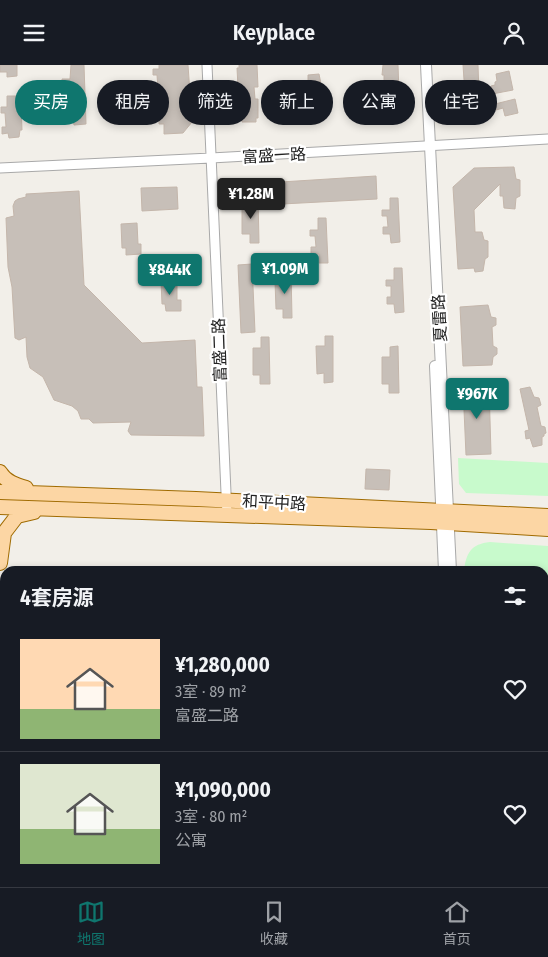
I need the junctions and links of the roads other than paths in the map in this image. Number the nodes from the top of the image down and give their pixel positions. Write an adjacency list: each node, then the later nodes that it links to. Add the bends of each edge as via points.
1 (207, 65): 6 (street, 富盛二路)
2 (421, 65): 5 (street, 夏雷路)
3 (426, 65): 5 (street, 夏雷路)
4 (548, 139): 5 (street, 富盛一路)
5 (427, 146): 6 (street, 富盛一路); 16 (street, 夏雷路)
6 (211, 158): 7 (street, 富盛一路); 11 (street, 富盛二路)
7 (0, 168)
8 (0, 472): 10 (main road, via 13,485)
9 (0, 492): 10 (main road, 和平中路)
10 (42, 493): 11 (main road, 和平中路)
11 (226, 500): 14 (street, 富盛二路); 16 (main road, 和平中路)
12 (0, 507): 13 (main road, 和平中路)
13 (66, 509): 14 (main road, 和平中路); 18 (main road, via 17,516 4,533)
14 (227, 515): 16 (main road, 和平中路)
15 (548, 516): 16 (main road, 和平中路)
16 (445, 517): 17 (main road, 和平中路); 19 (street, 夏雷路); 20 (street, 夏雷路)
17 (548, 529)
18 (0, 563)
19 (444, 566)
20 (450, 566)
21 (0, 613): 22 (main road)
22 (0, 629)

